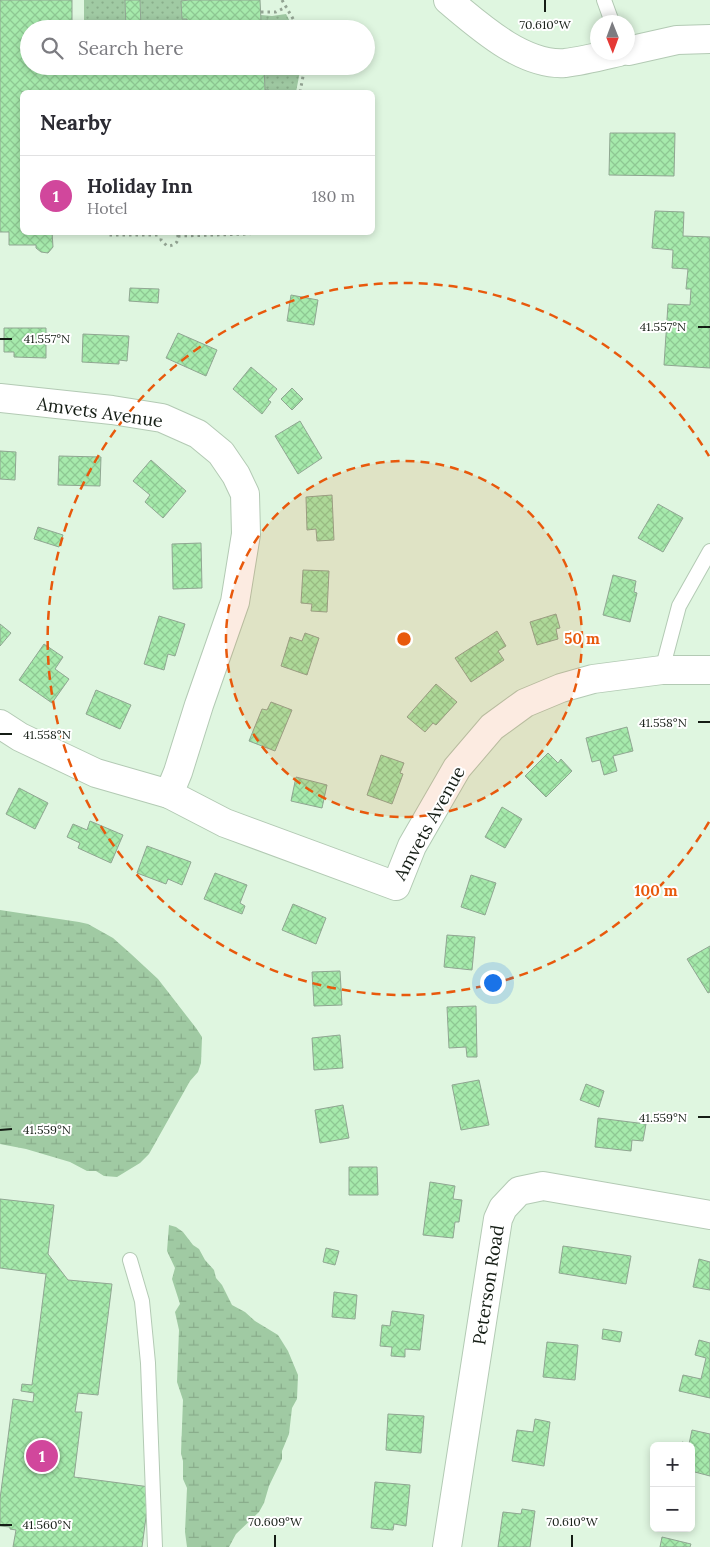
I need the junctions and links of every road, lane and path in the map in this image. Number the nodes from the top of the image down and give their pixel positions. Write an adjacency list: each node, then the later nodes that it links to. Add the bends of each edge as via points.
1 (282, 0): 4 (path)
2 (448, 0): 10 (street, via 514,50 531,58 565,63)
3 (604, 0): 6 (lane)
4 (286, 7): 5 (path, via 276,12); 7 (path)
5 (261, 12)
6 (609, 15)
7 (294, 20)
8 (710, 39): 9 (street, via 677,40)
9 (635, 49)
10 (590, 58)
11 (303, 75): 12 (path)
12 (300, 90)
13 (162, 235): 14 (path, via 161,240 167,246 176,244)
14 (178, 235)
15 (0, 398): 20 (street, Amvets Avenue, via 162,418 198,434 222,453 245,494 246,534 235,602)
16 (710, 551): 17 (lane, via 679,606)
17 (662, 670): 18 (street, Amvets Avenue); 20 (street, Amvets Avenue, via 594,679 561,688 525,703 492,728 457,768 412,846 396,886 225,823)
18 (710, 670)
19 (0, 724): 20 (street, Amvets Avenue, via 96,773)
20 (169, 794)
21 (710, 1215): 24 (street, Peterson Road, via 543,1186 519,1191 503,1208 498,1219)
22 (130, 1260): 23 (lane, via 142,1301 148,1363)
23 (155, 1547)
24 (447, 1547)

